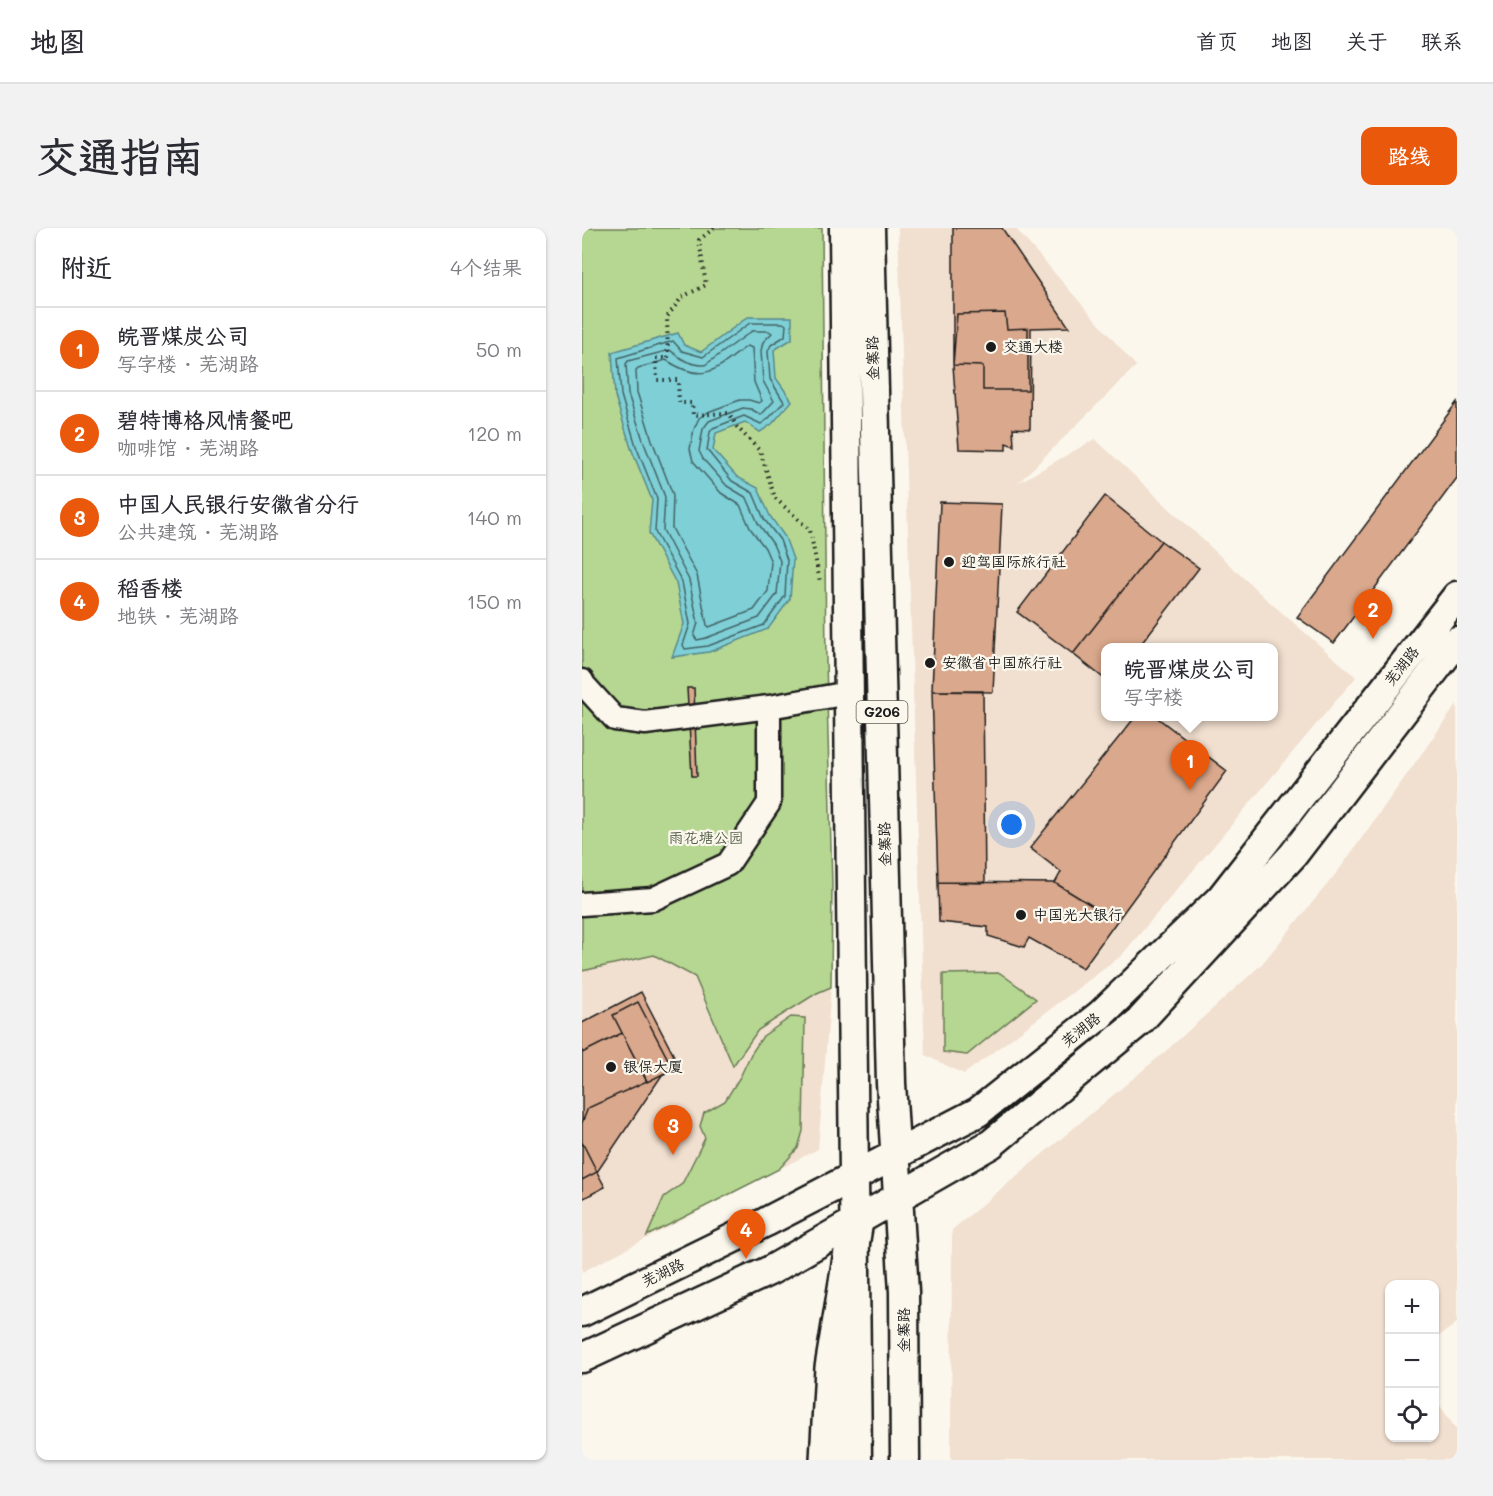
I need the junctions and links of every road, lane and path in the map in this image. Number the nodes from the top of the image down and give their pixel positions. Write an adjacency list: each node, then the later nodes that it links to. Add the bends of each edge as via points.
1 (714, 228): 4 (path, via 699,240 706,285 682,297 668,317 668,358 656,357 657,380 678,380 679,403 692,403 693,415 729,413 760,451 775,498 810,530)
2 (844, 228): 8 (main road, 金寨路)
3 (870, 228): 11 (main road, 金寨路 / G206)
4 (821, 587)
5 (1457, 596): 11 (main road, 芜湖路, via 1221,898 1100,1015 1048,1057 978,1112)
6 (1457, 641): 13 (main road, 芜湖路, via 1293,855 1139,1022 991,1144)
7 (582, 681): 9 (street, via 615,719 645,723)
8 (849, 693): 9 (street); 12 (main road, 金寨路)
9 (769, 707): 10 (street, via 770,803 728,864 653,899)
10 (582, 904)
11 (896, 1155): 12 (main road, 芜湖路); 13 (main road, 金寨路 / G206)
12 (855, 1176): 14 (main road, 金寨路); 15 (main road, 芜湖路)
13 (899, 1196): 14 (main road, 芜湖路); 19 (main road, 金寨路)
14 (856, 1221): 16 (main road, 芜湖路, via 771,1270); 17 (highway, via 832,1368); 18 (main road, 金寨路)
15 (582, 1312)
16 (582, 1358)
17 (827, 1460)
18 (857, 1460)
19 (905, 1460)

